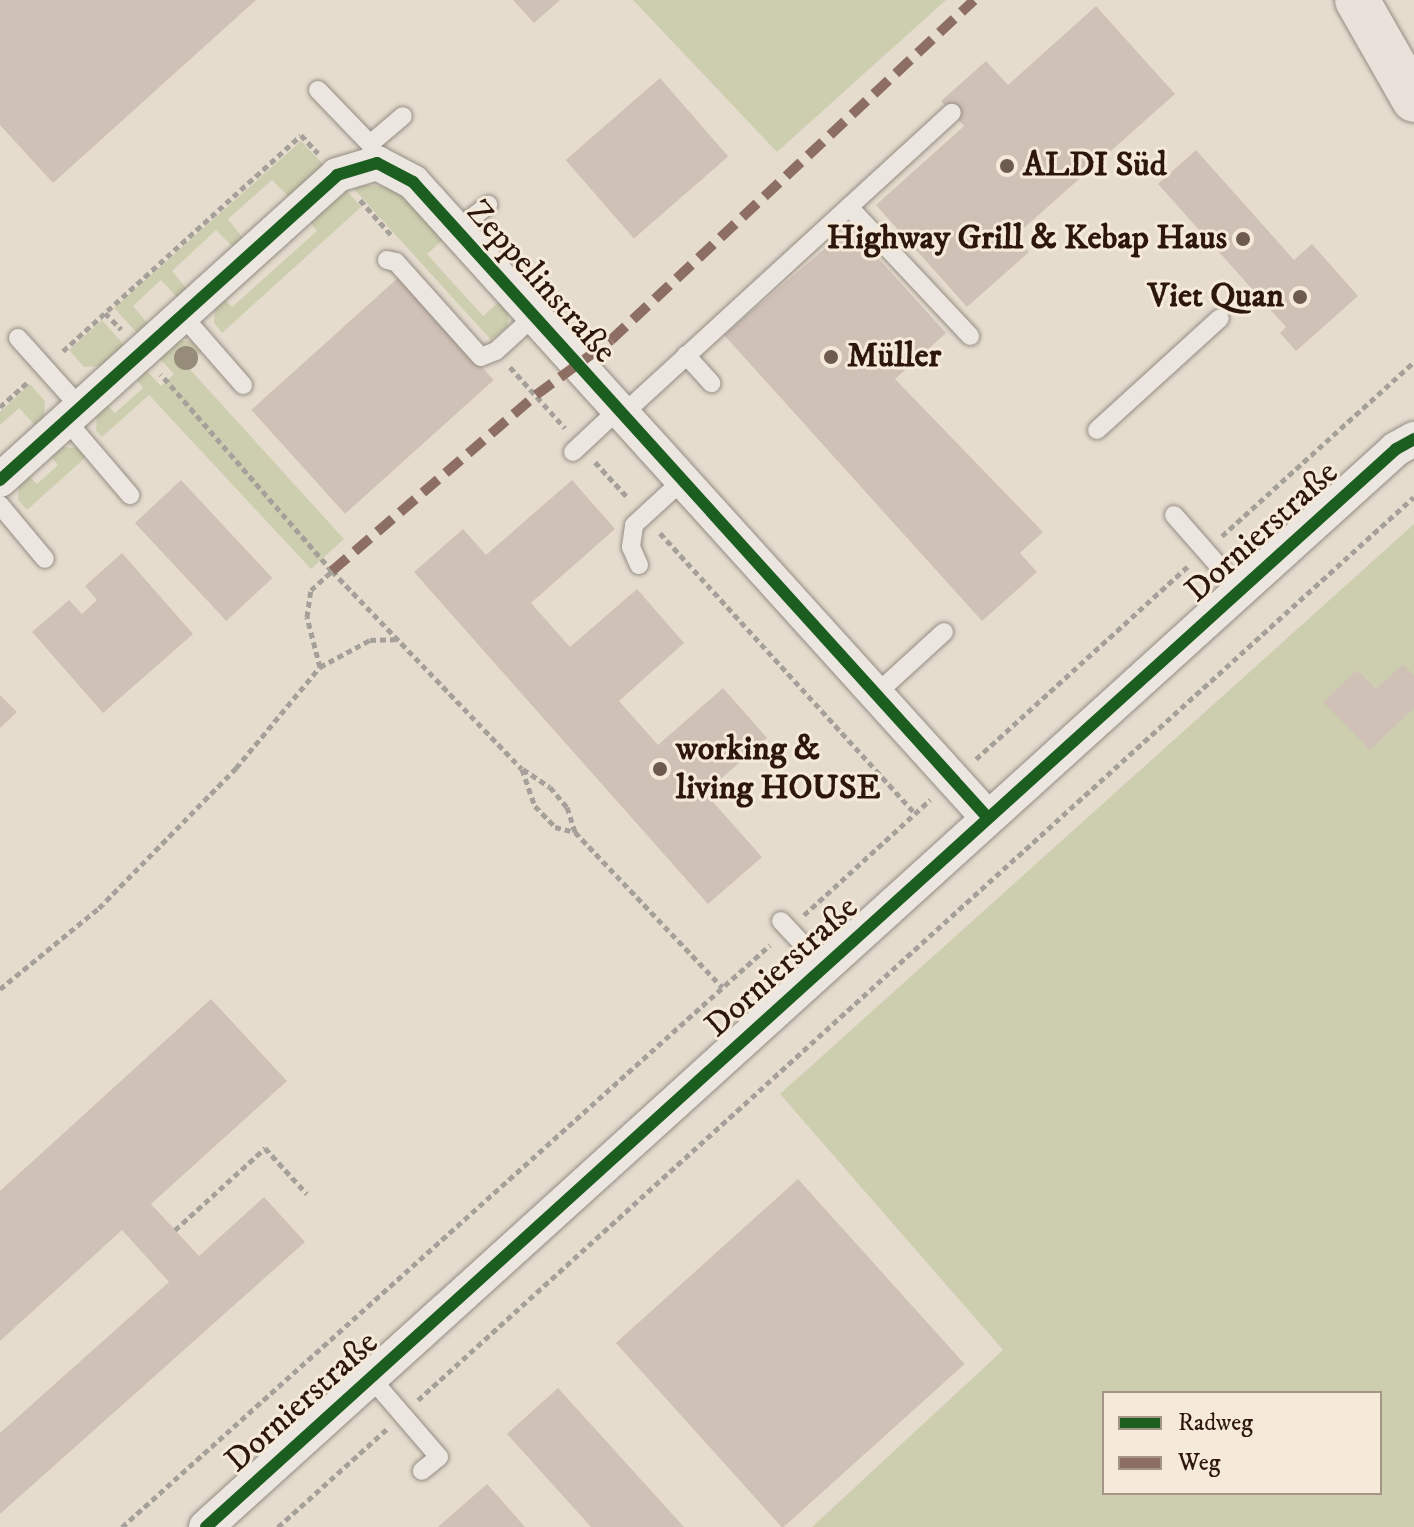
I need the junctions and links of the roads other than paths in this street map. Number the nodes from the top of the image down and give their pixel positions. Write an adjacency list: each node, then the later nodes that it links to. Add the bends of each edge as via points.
1 (1357, 0): 5 (main road)
2 (1389, 0): 3 (main road)
3 (1414, 40)
4 (318, 90): 8 (lane)
5 (1414, 100)
6 (952, 113): 10 (lane)
7 (403, 116): 8 (lane)
8 (373, 154): 11 (street, Zeppelinstraße, via 413,182); 13 (street, via 337,175)
9 (488, 205): 11 (lane)
10 (849, 207): 16 (lane); 18 (lane)
11 (456, 230): 14 (street, Zeppelinstraße)
12 (387, 260): 14 (lane, via 396,262 481,357 496,351)
13 (182, 315): 20 (lane); 22 (street)
14 (534, 316): 21 (street, Zeppelinstraße)
15 (1220, 318): 23 (lane)
16 (970, 336)
17 (18, 338): 22 (lane)
18 (686, 355): 19 (lane); 21 (lane)
19 (711, 383)
20 (243, 385)
21 (621, 412): 25 (lane); 27 (street, Zeppelinstraße)
22 (73, 413): 26 (street); 28 (lane)
23 (1097, 430)
24 (1408, 437): 33 (street, Dornierstraße)
25 (573, 452)
26 (0, 480)
27 (683, 480): 32 (lane, via 634,525 631,547); 35 (street, Zeppelinstraße)
28 (130, 495)
29 (0, 505): 31 (lane)
30 (1174, 515): 33 (lane)
31 (45, 559)
32 (639, 565)
33 (1240, 590): 36 (street, Dornierstraße)
34 (944, 632): 35 (lane)
35 (876, 694): 36 (street, Zeppelinstraße)
36 (988, 818): 38 (street, Dornierstraße)
37 (781, 921): 38 (lane)
38 (824, 967): 39 (street, Dornierstraße)
39 (371, 1378): 40 (lane, via 439,1457); 41 (street, Dornierstraße)
40 (422, 1471)
41 (206, 1527)

